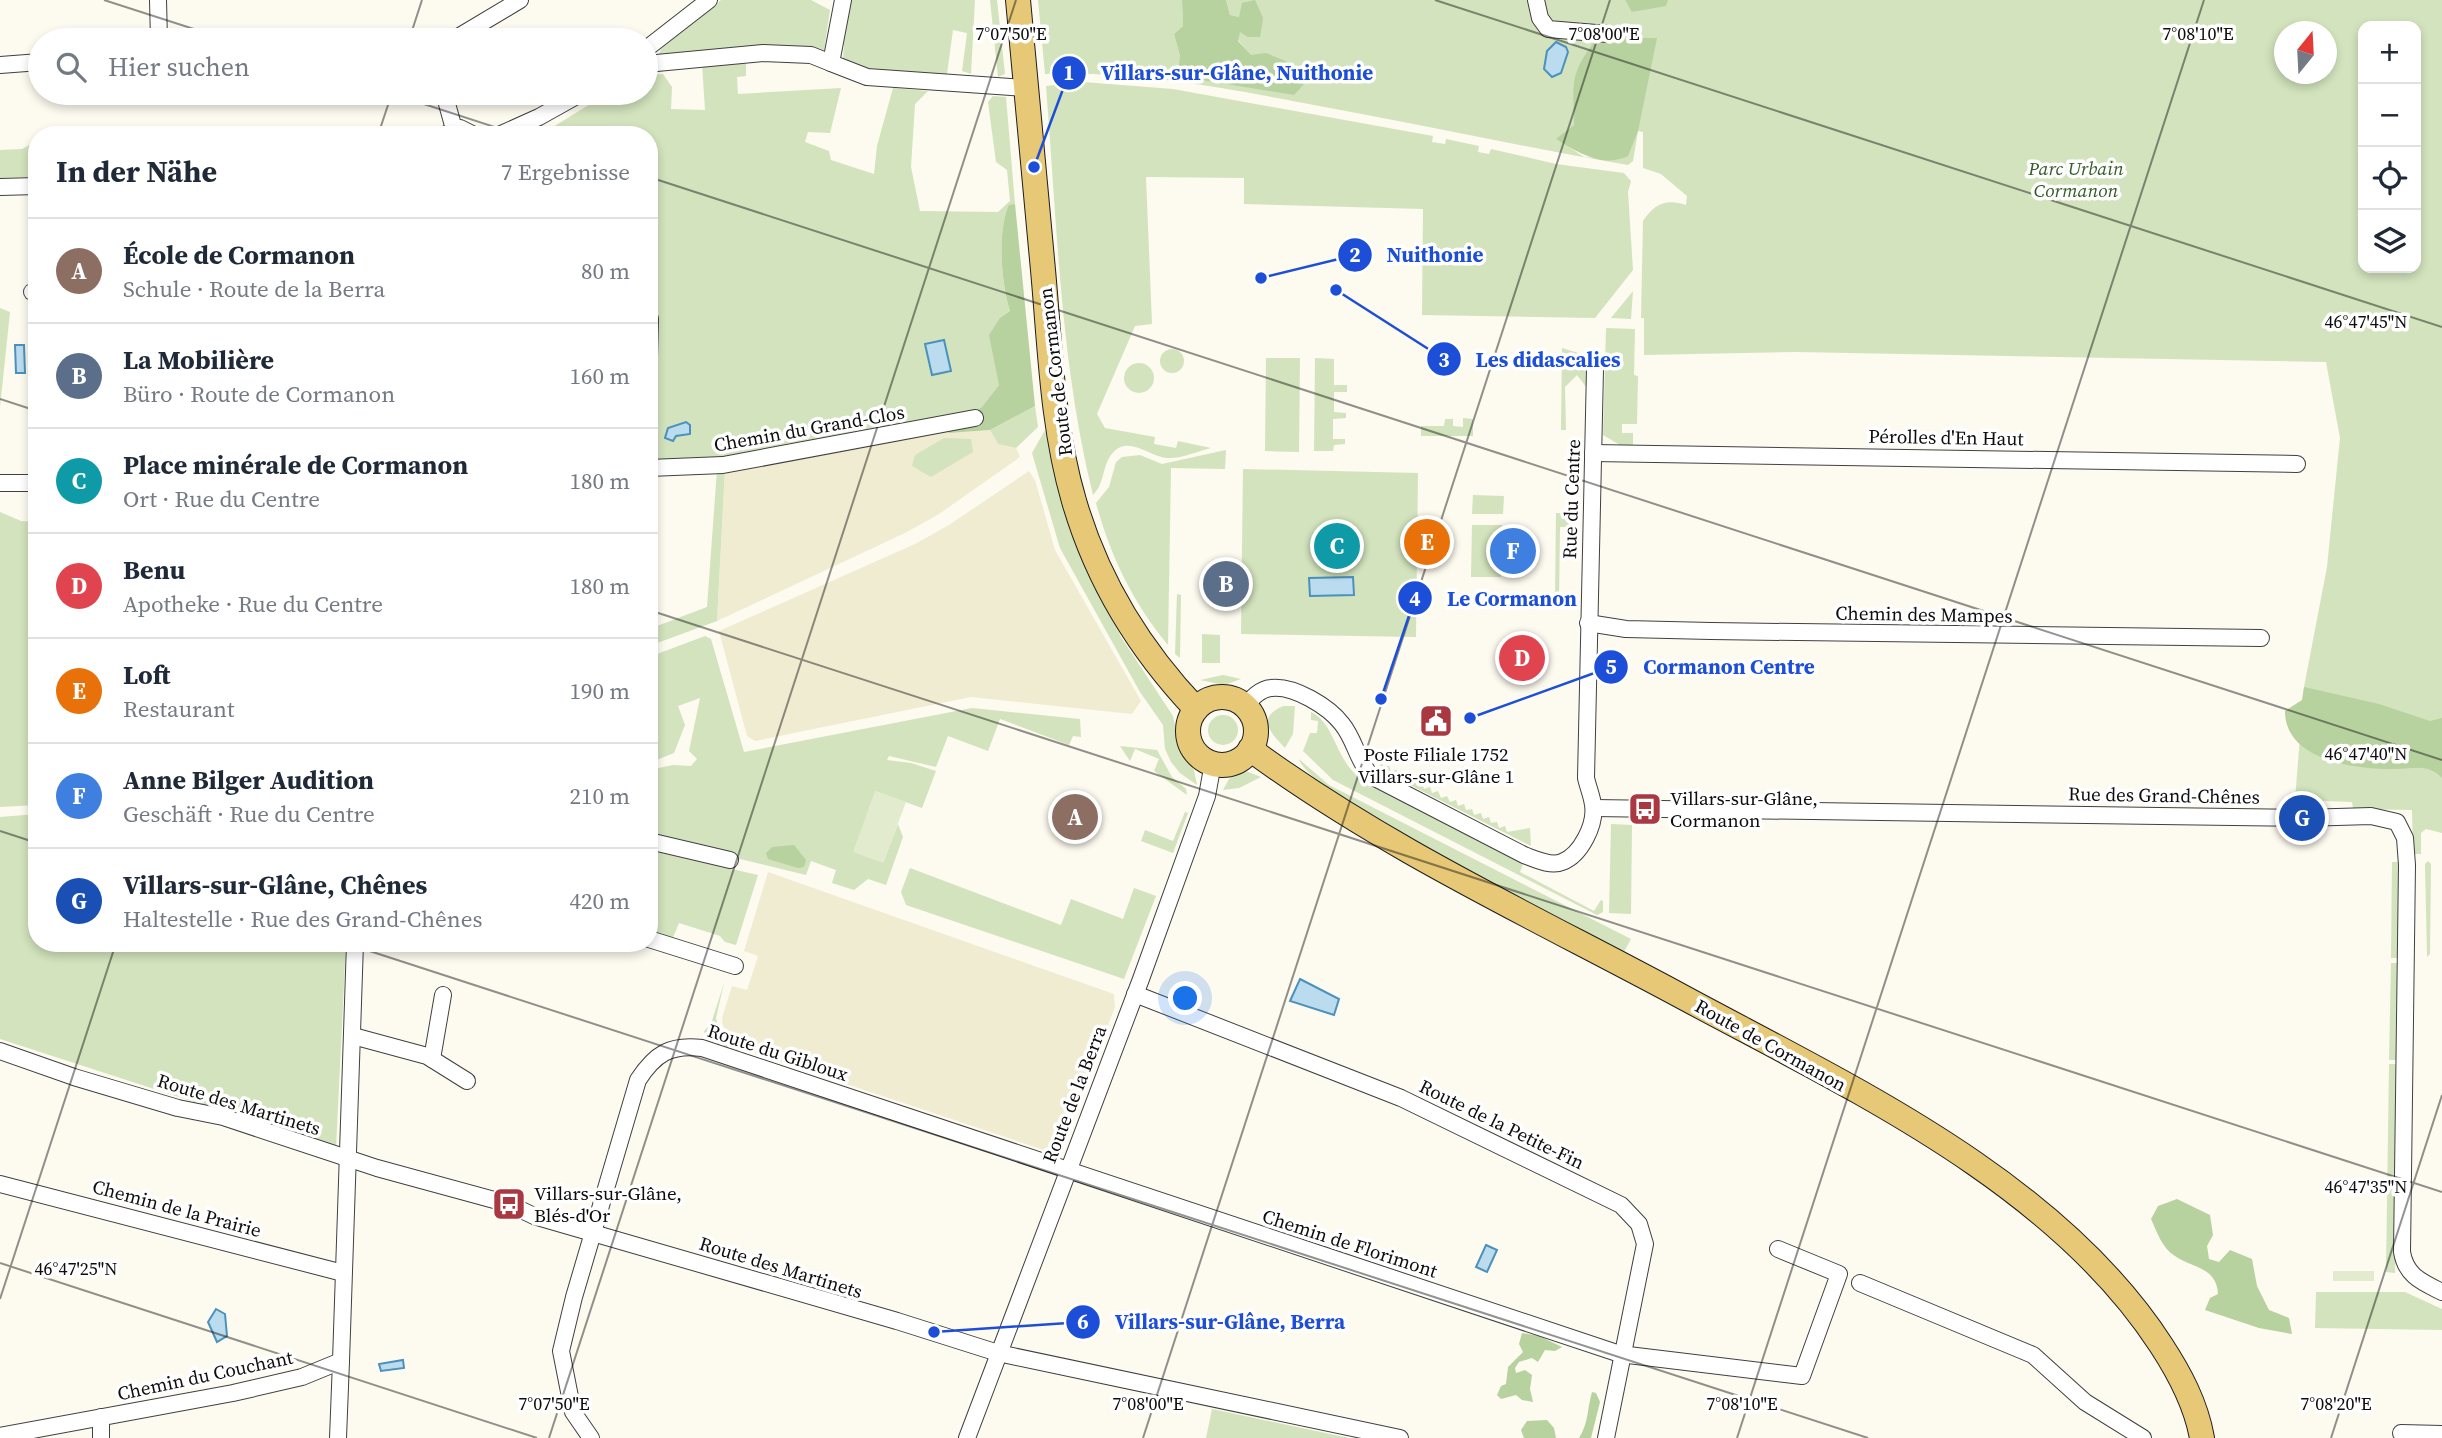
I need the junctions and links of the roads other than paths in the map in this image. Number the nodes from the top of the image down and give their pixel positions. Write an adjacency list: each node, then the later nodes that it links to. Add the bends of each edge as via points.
1 (158, 0): 7 (street)
2 (520, 0): 8 (street)
3 (709, 0): 10 (street)
4 (843, 0): 13 (street)
5 (1018, 0): 15 (main road, Route de Cormanon)
6 (1536, 0): 9 (street, via 1539,18 1548,29)
7 (159, 28)
8 (473, 28)
9 (1608, 34)
10 (658, 40)
11 (28, 63): 14 (street)
12 (658, 63): 13 (street, via 763,53 811,55)
13 (831, 63): 15 (street, via 867,77)
14 (0, 65)
15 (1026, 88): 32 (main road, Route de Cormanon, via 1057,414 1073,499 1088,541 1145,652)
16 (446, 105): 18 (street)
17 (560, 105): 19 (street)
18 (448, 126)
19 (519, 126)
20 (28, 186): 21 (street)
21 (0, 187)
22 (1595, 369): 24 (street, Rue du Centre)
23 (975, 418): 26 (street, Chemin du Grand-Clos, via 723,465)
24 (1593, 453): 25 (street, Pérolles d'En Haut); 29 (street, Rue du Centre)
25 (2297, 464)
26 (658, 468)
27 (0, 483): 28 (street)
28 (28, 483)
29 (1588, 623): 30 (street, Chemin des Mampes, via 1626,629); 35 (street, Rue du Centre, via 1586,778)
30 (2261, 638)
31 (1245, 706): 32 (main road, via 1223,697); 33 (main road, via 1256,728); 35 (street, via 1272,688 1321,705 1343,724 1359,762 1371,776 1548,863 1562,862 1581,846)
32 (1196, 709): 34 (main road, via 1188,733 1191,744)
33 (1251, 749): 34 (main road, via 1230,764); 69 (main road, Route de Cormanon, via 1377,833 1903,1117 1995,1177 2083,1252 2138,1309 2178,1371)
34 (1213, 763): 42 (street, Route de la Berra, via 1207,796)
35 (1594, 808): 54 (street, Rue des Grand-Chênes, via 2371,816 2397,821 2405,838 2407,865 2402,1252 2413,1278)
36 (658, 843): 37 (street)
37 (730, 860)
38 (658, 942): 40 (street)
39 (355, 952): 43 (street)
40 (735, 966)
41 (443, 995): 45 (street)
42 (1135, 995): 48 (street, Route de la Berra); 56 (street, Route de la Petite-Fin, via 1401,1098 1621,1205 1639,1224 1645,1244)
43 (354, 1036): 45 (street); 47 (street)
44 (0, 1051): 47 (street, Route des Martinets)
45 (432, 1059): 46 (street)
46 (467, 1081)
47 (350, 1159): 50 (street, Route des Martinets); 52 (street)
48 (1067, 1170): 50 (street, Route du Gibloux, via 702,1048 681,1045 651,1060 638,1080); 55 (street, Route de la Berra); 56 (street, Chemin de Florimont)
49 (0, 1184): 52 (street, Chemin de la Prairie)
50 (593, 1232): 55 (street, Route des Martinets); 64 (street, Route du Gibloux, via 561,1351 573,1412)
51 (1778, 1249): 56 (street, Chemin de Florimont, via 1839,1274 1802,1376)
52 (343, 1273): 57 (street)
53 (1860, 1283): 68 (street, via 2033,1355 2085,1402)
54 (2442, 1292)
55 (998, 1353): 65 (street, Route de la Berra); 66 (street, Route des Martinets)
56 (1620, 1354): 67 (street, Route de la Petite-Fin)
57 (341, 1361): 58 (street, Chemin du Couchant, via 302,1377 244,1391); 63 (street)
58 (101, 1417): 61 (street, Chemin du Couchant); 62 (street)
59 (2401, 1433): 60 (street)
60 (2442, 1434)
61 (0, 1436)
62 (101, 1438)
63 (338, 1438)
64 (591, 1438)
65 (967, 1438)
66 (1400, 1438)
67 (1606, 1438)
68 (2143, 1438)
69 (2202, 1438)

